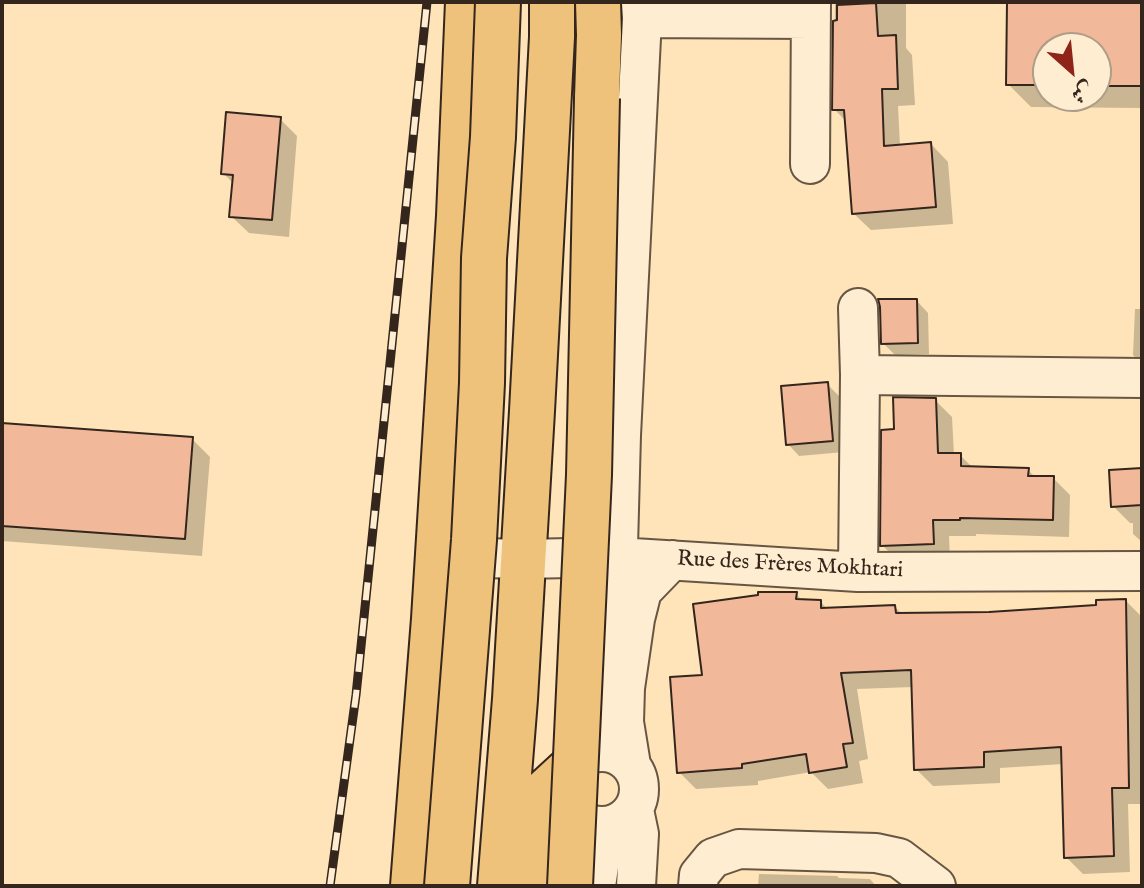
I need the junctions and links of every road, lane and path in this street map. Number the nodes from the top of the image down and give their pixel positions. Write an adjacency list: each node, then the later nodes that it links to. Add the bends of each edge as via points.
1 (468, 2): 12 (highway)
2 (498, 2): 23 (highway, bridge, via 474,540)
3 (522, 2): 24 (highway)
4 (552, 2): 14 (highway)
5 (598, 2): 27 (highway, bridge, via 589,475)
6 (641, 10): 7 (street); 13 (street)
7 (811, 10): 8 (street)
8 (810, 164)
9 (858, 308): 10 (street)
10 (860, 375): 11 (street); 17 (street)
11 (1142, 378)
12 (438, 557): 14 (street, Rue des Frères Mokhtari); 21 (highway, via 414,641); 22 (highway)
13 (617, 557): 14 (street, Rue des Frères Mokhtari); 15 (street, Rue des Frères Mokhtari); 18 (street, via 609,682)
14 (523, 559): 25 (highway)
15 (672, 560): 17 (street, Rue des Frères Mokhtari); 19 (street, via 642,591 635,619 624,722)
16 (1142, 571): 17 (street, Rue des Frères Mokhtari)
17 (858, 572)
18 (574, 765): 19 (street, via 600,752 623,757); 20 (street, via 565,792 573,814 593,826); 26 (highway, via 540,800)
19 (631, 765): 20 (street, via 639,798)
20 (618, 820): 28 (street); 29 (street); 30 (street, via 639,834)
21 (390, 886)
22 (413, 886)
23 (447, 886)
24 (471, 886)
25 (500, 886)
26 (533, 886)
27 (570, 886)
28 (596, 886)
29 (621, 886)
30 (636, 886)
31 (698, 886): 32 (street, via 699,875 713,858 739,849 876,853 899,858)
32 (936, 886)

